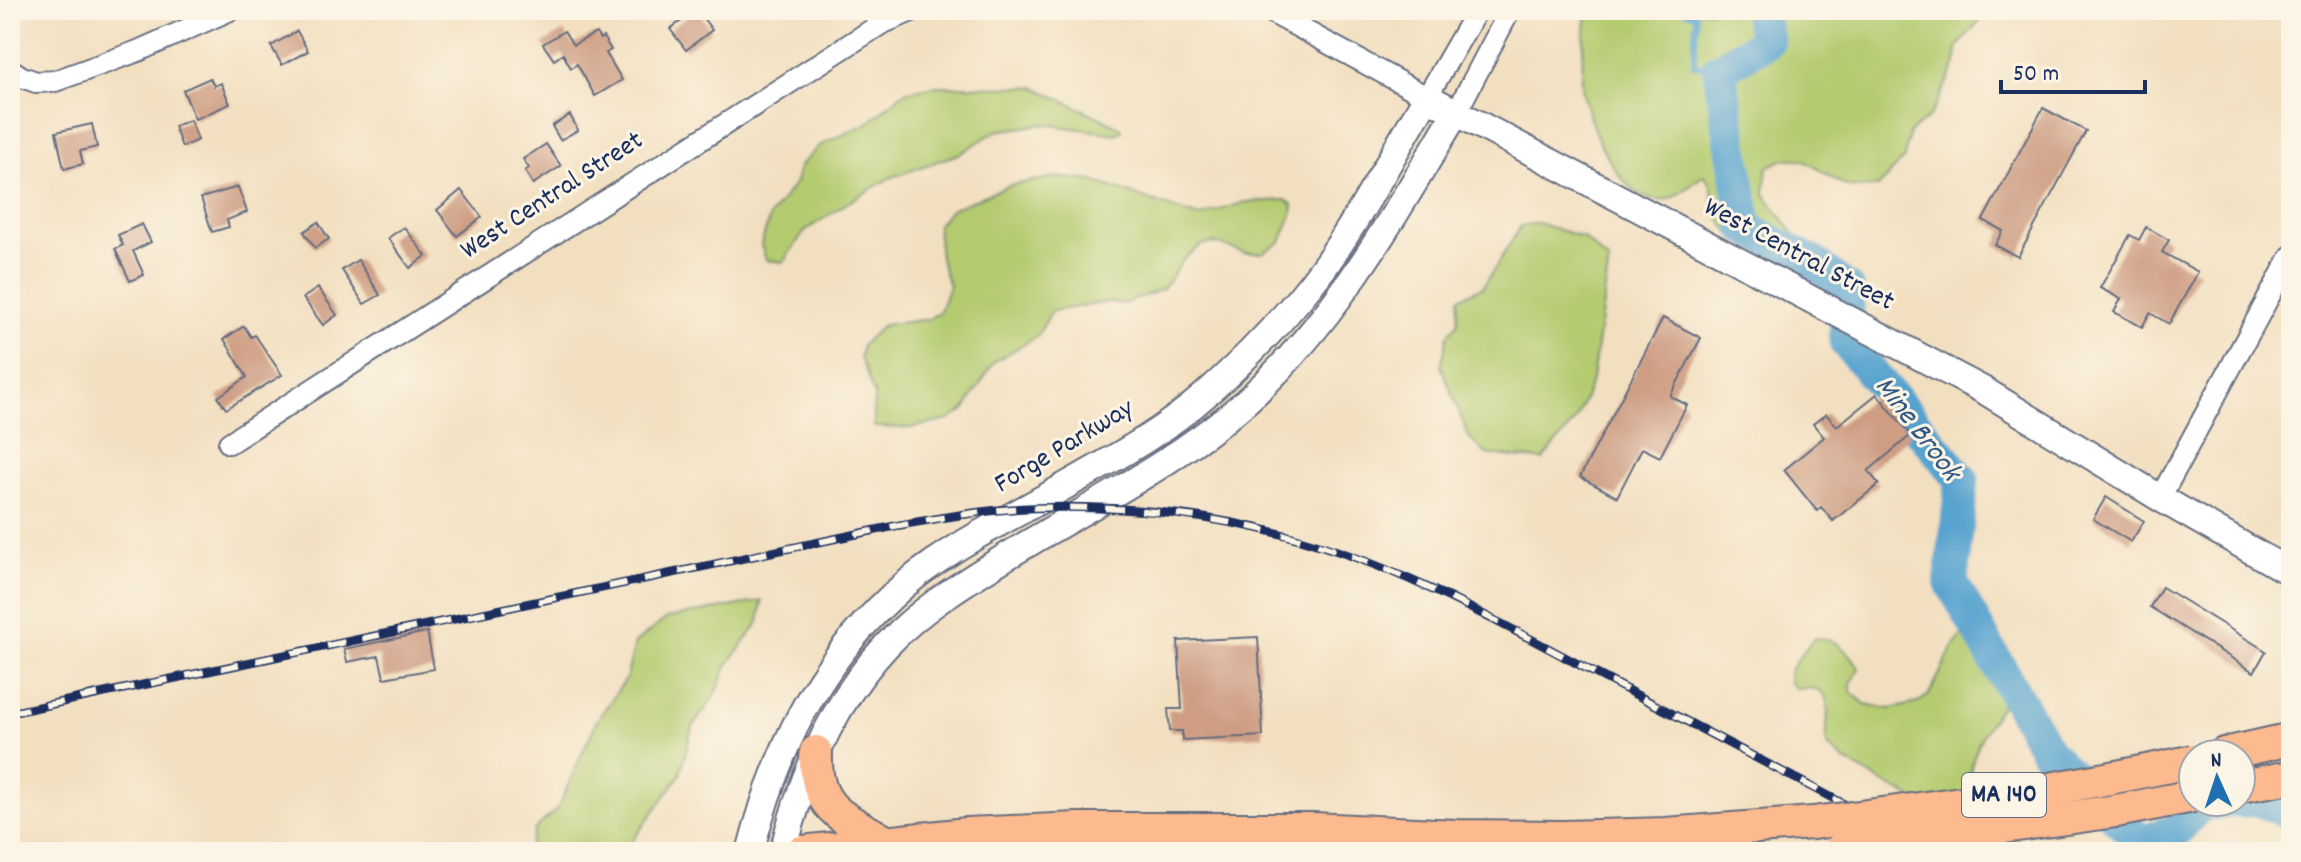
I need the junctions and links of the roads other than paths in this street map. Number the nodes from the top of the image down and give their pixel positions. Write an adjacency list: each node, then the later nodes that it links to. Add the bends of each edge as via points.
1 (230, 10): 6 (street, via 55,81 36,82)
2 (914, 10): 10 (street, West Central Street, via 881,24)
3 (1267, 10): 7 (street, West Central Street)
4 (1477, 10): 7 (street)
5 (1510, 10): 8 (street)
6 (10, 69)
7 (1427, 97): 8 (street, West Central Street); 22 (street, Forge Parkway, via 1323,267 1255,347 1204,396 1145,439 920,574 858,631 823,675 796,722 770,781)
8 (1457, 111): 11 (street, West Central Street, via 1985,391); 15 (street, via 1380,238 1284,364 1186,448 958,586 902,630 856,683)
9 (2291, 256): 11 (street)
10 (229, 443)
11 (2160, 498): 12 (street, West Central Street)
12 (2291, 573)
13 (2291, 739): 14 (main road)
14 (2257, 747)
15 (816, 752): 20 (main road, via 816,782 825,799); 23 (street)
16 (2177, 764): 21 (main road, MA 140, bridge, via 1905,811)
17 (2291, 777): 18 (main road)
18 (2257, 783)
19 (2177, 799): 21 (main road, MA 140, bridge, via 2116,811)
20 (884, 841): 21 (main road, MA 140, via 1077,829 1313,829); 24 (main road, MA 140)
21 (1825, 842)
22 (750, 852)
23 (783, 852)
24 (802, 852)

